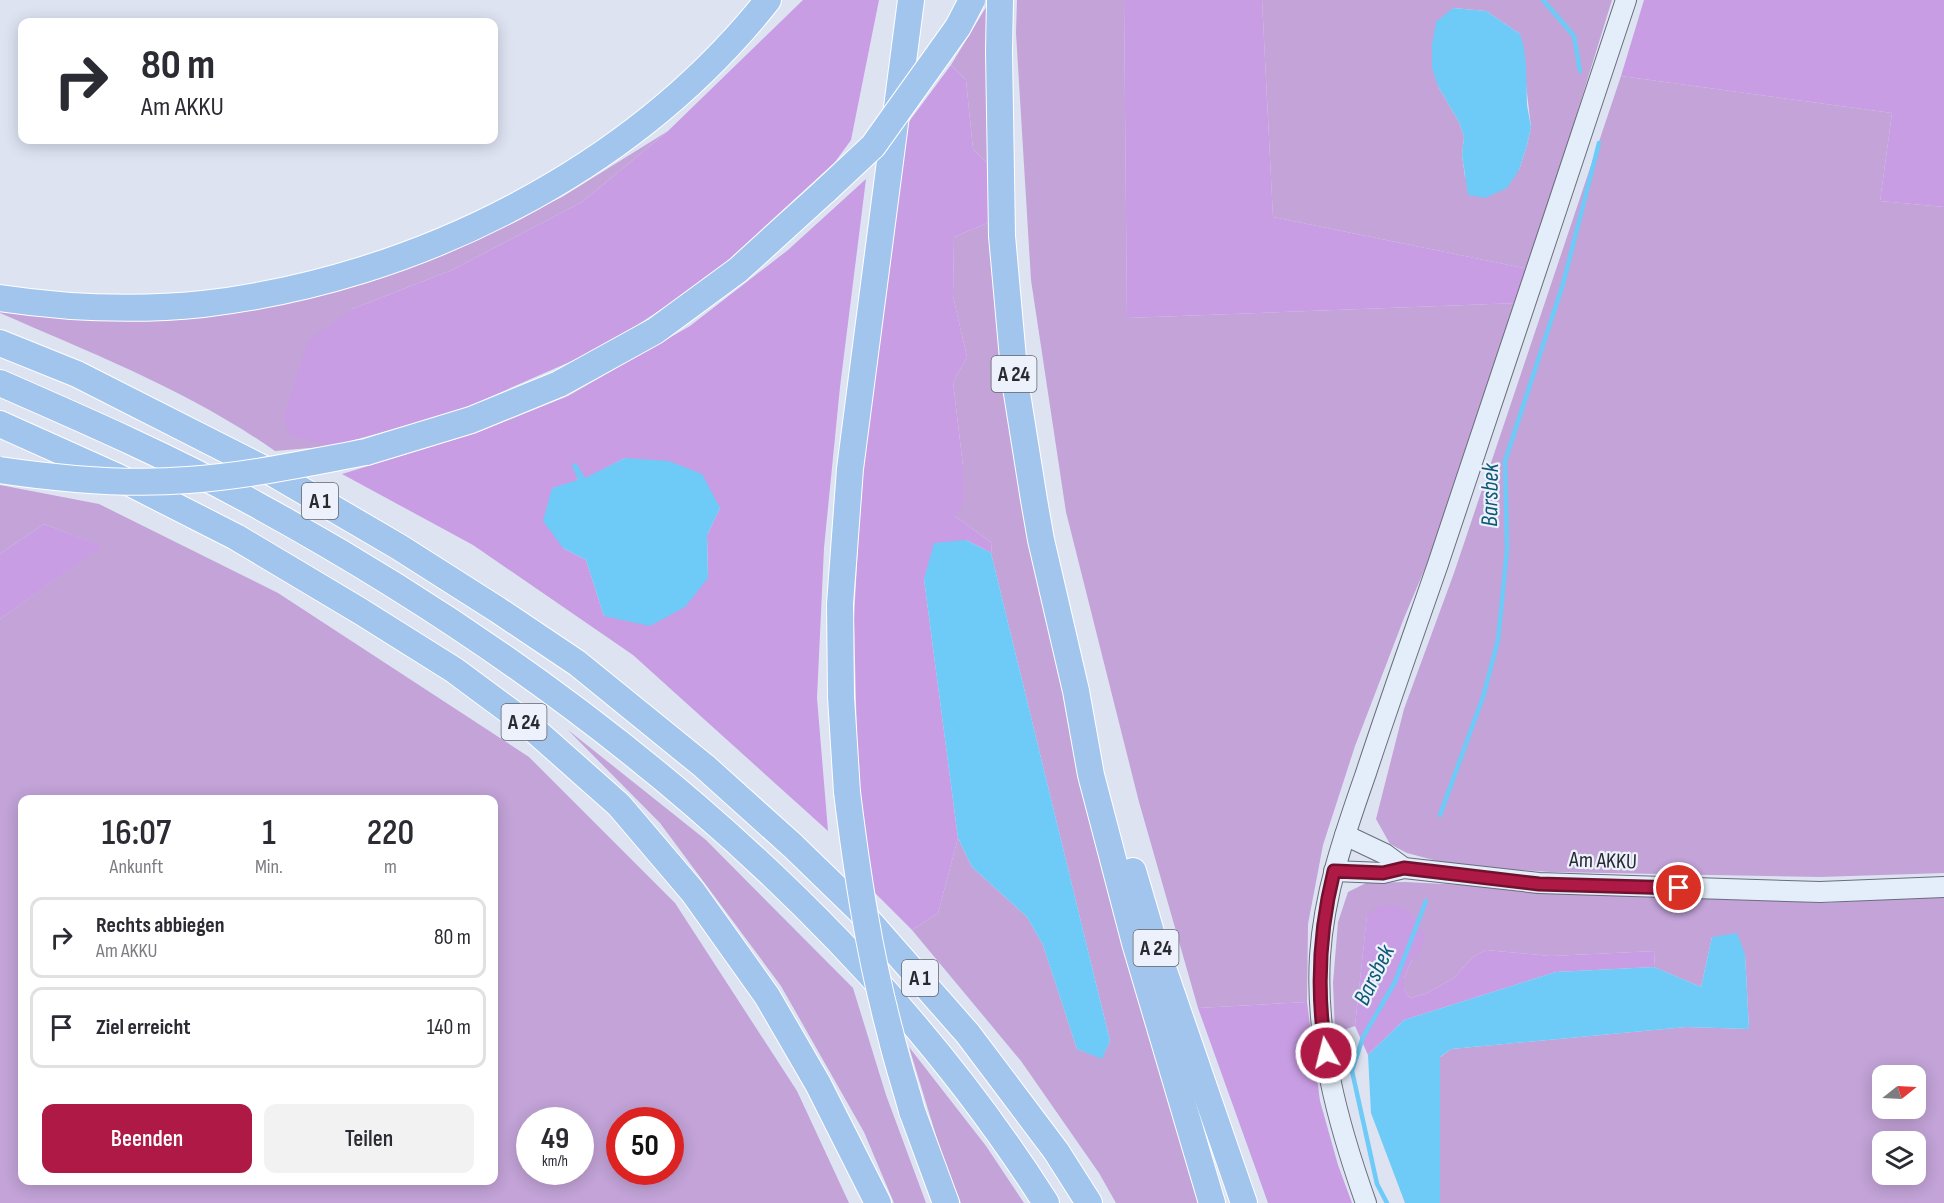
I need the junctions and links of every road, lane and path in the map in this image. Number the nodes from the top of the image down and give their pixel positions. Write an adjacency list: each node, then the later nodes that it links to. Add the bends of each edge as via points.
1 (768, 0): 6 (highway, via 706,68 644,122 548,188 426,248 318,282 203,303 164,307 78,306)
2 (911, 0): 17 (highway, bridge, via 850,469 840,604 841,697 847,792 872,951 912,1111)
3 (972, 0): 10 (highway, bridge, via 958,27 873,146 826,190 738,270 655,331 548,388 471,420 366,452 262,472 187,480 112,481)
4 (1000, 0): 11 (highway, A 24, via 1002,236 1015,381 1039,530)
5 (1626, 0): 12 (main road)
6 (0, 298)
7 (0, 343): 19 (highway, A 1, via 77,374 276,475 399,547 577,663 704,766 860,911 968,1034 1056,1151)
8 (0, 383): 18 (highway, A 1, via 152,451 357,562 467,632 600,728 699,810 834,936 941,1057)
9 (0, 424): 16 (highway, A 24, via 118,477 236,537 360,611 454,670 531,727 620,805 693,892 767,996 818,1083)
10 (0, 470)
11 (1076, 691): 20 (highway, A 24, via 1091,775 1135,943); 21 (highway, A 24, via 1153,939)
12 (1345, 835): 13 (main road, Am AKKU); 14 (main road)
13 (1404, 868): 14 (main road, Am AKKU, via 1383,873); 15 (main road, Am AKKU, via 1539,884 1820,892)
14 (1334, 871): 22 (main road, via 1320,957 1323,1035 1336,1111)
15 (1944, 887)
16 (878, 1203)
17 (946, 1203)
18 (1046, 1203)
19 (1089, 1203)
20 (1212, 1203)
21 (1245, 1203)
22 (1366, 1203)

